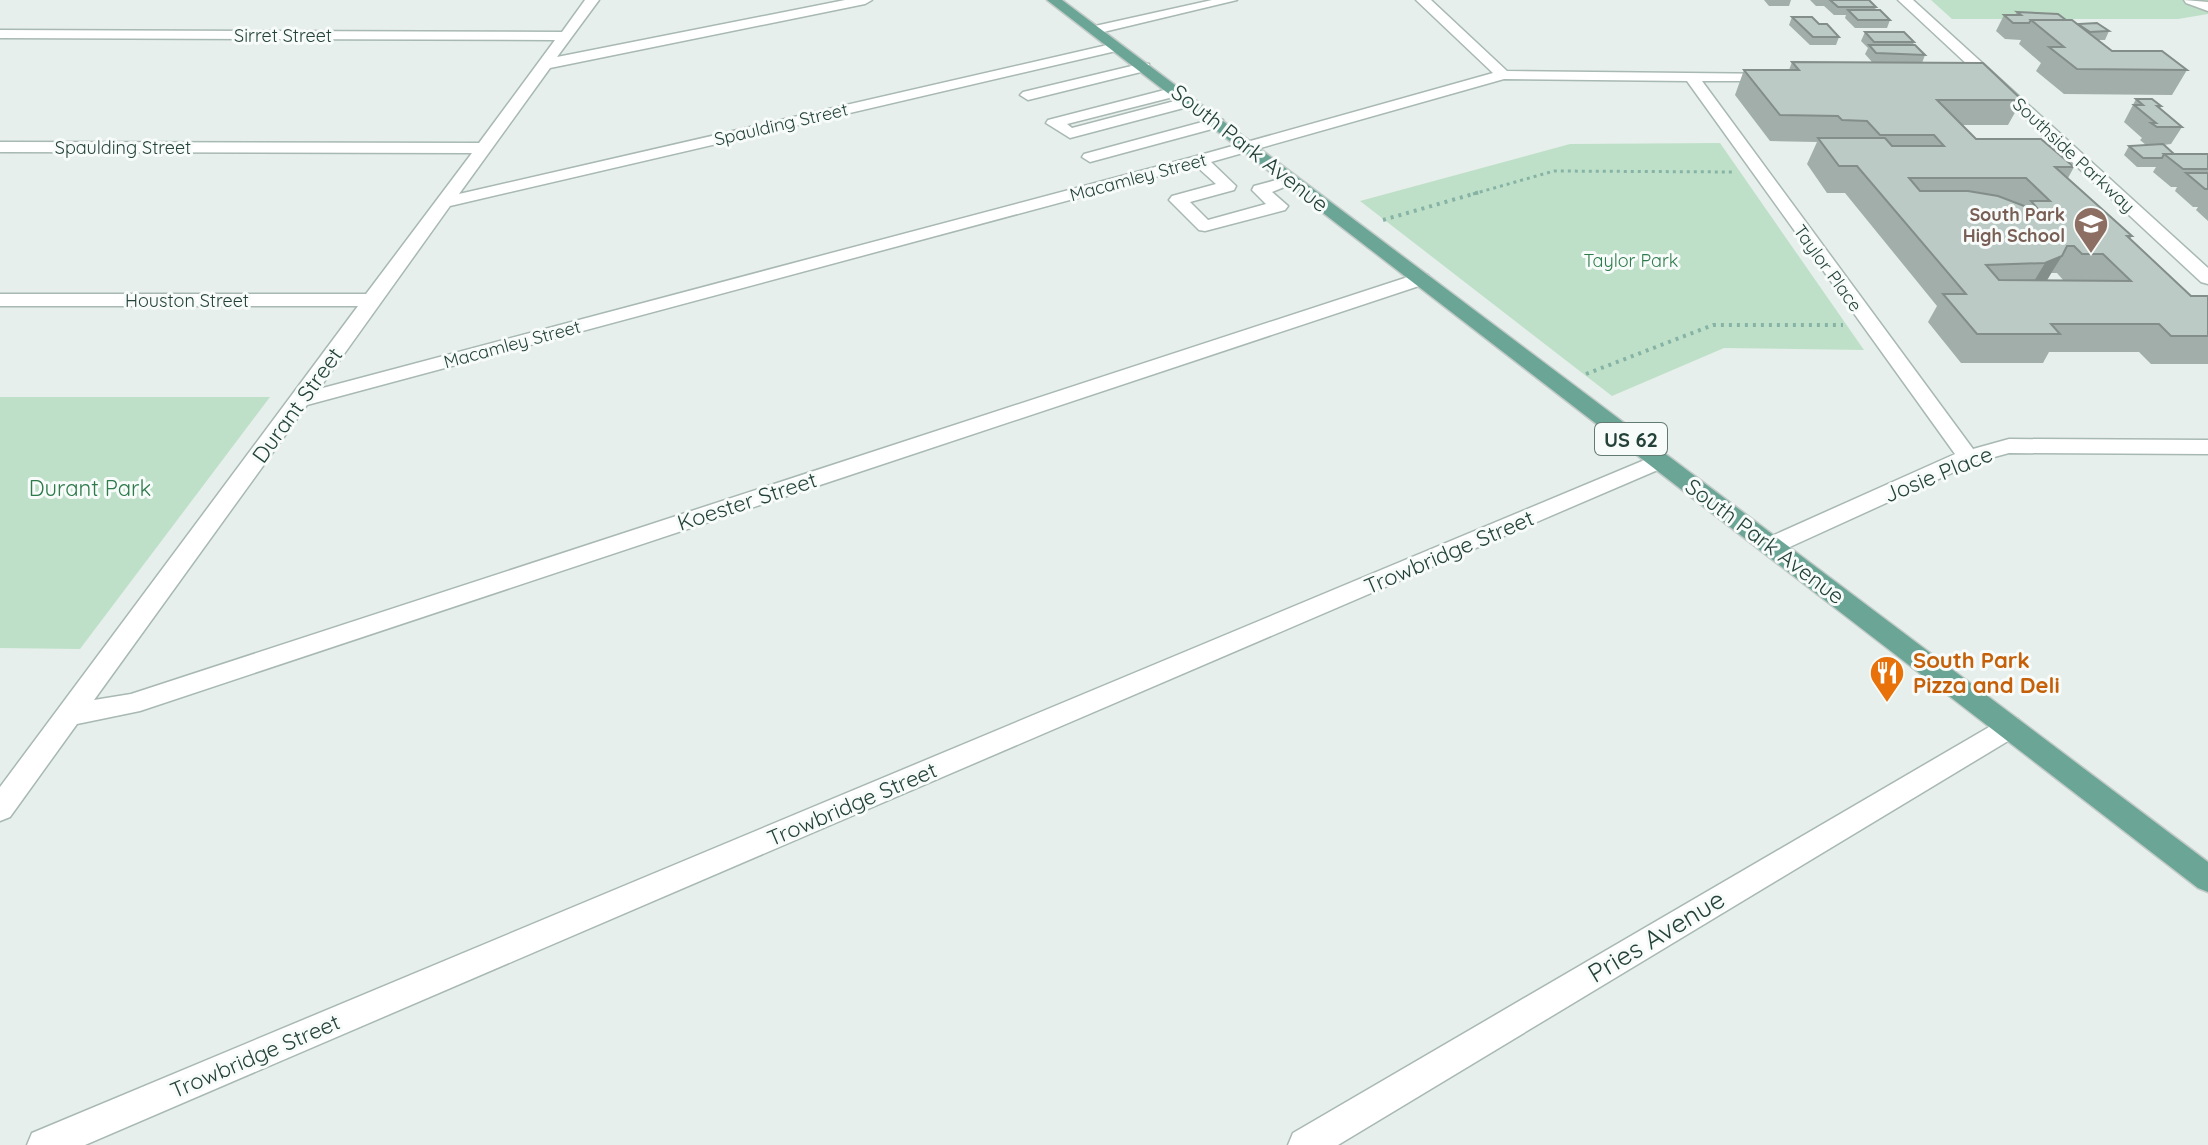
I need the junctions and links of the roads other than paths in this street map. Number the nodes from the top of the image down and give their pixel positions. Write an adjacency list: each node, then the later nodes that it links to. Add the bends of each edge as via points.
1 (592, 0): 11 (street, Durant Street)
2 (865, 0): 13 (street)
3 (1054, 0): 9 (main road, South Park Avenue / US 62)
4 (1230, 0): 9 (street)
5 (1423, 0): 15 (street)
6 (1905, 0): 19 (street, Southside Parkway)
7 (2191, 0): 8 (street)
8 (2208, 7)
9 (1095, 30): 12 (main road, South Park Avenue / US 62)
10 (0, 34): 11 (street, Sirret Street)
11 (566, 36): 13 (street, Durant Street)
12 (1116, 47): 14 (main road, South Park Avenue / US 62); 33 (street, Spaulding Street)
13 (546, 64): 26 (street, Durant Street)
14 (1144, 67): 20 (street); 21 (main road, South Park Avenue / US 62)
15 (1503, 75): 16 (street, Macamley Street); 24 (street, Macamley Street)
16 (1691, 76): 17 (street, Macamley Street); 43 (street, Taylor Place)
17 (1799, 77)
18 (1970, 77): 19 (street)
19 (1990, 78): 35 (street, Southside Parkway)
20 (1028, 95)
21 (1183, 97): 22 (main road, South Park Avenue / US 62); 23 (street)
22 (1217, 123): 24 (main road, South Park Avenue / US 62); 27 (street)
23 (1070, 133)
24 (1248, 146): 28 (street, Macamley Street); 29 (main road, South Park Avenue / US 62)
25 (0, 147): 26 (street, Spaulding Street)
26 (485, 148): 33 (street, Durant Street)
27 (1090, 157)
28 (1199, 160): 30 (street); 41 (street, Macamley Street)
29 (1291, 181): 31 (street); 32 (main road, South Park Avenue / US 62)
30 (1228, 186): 31 (street, via 1248,181); 34 (street, via 1178,200 1205,226)
31 (1260, 190): 34 (street)
32 (1312, 197): 34 (street); 38 (main road, South Park Avenue / US 62)
33 (447, 202): 40 (street, Durant Street)
34 (1279, 206)
35 (2178, 250): 36 (street); 37 (street, Southside Parkway)
36 (2206, 250)
37 (2208, 278)
38 (1421, 279): 44 (main road, South Park Avenue / US 62); 46 (street, Koester Street, via 131,704)
39 (0, 300): 40 (street, Houston Street)
40 (373, 300): 41 (street, Durant Street)
41 (301, 400): 46 (street, Durant Street)
42 (2208, 447): 43 (street, Josie Place, via 2009,446)
43 (1968, 457): 45 (street, Josie Place)
44 (1659, 461): 45 (main road, South Park Avenue / US 62); 50 (street, Trowbridge Street)
45 (1773, 545): 47 (main road, South Park Avenue / US 62)
46 (71, 715): 48 (street, Durant Street)
47 (2008, 727): 49 (main road, South Park Avenue / US 62); 51 (street, Pries Avenue)
48 (0, 809)
49 (2208, 879)
50 (44, 1145)
51 (1305, 1145)

